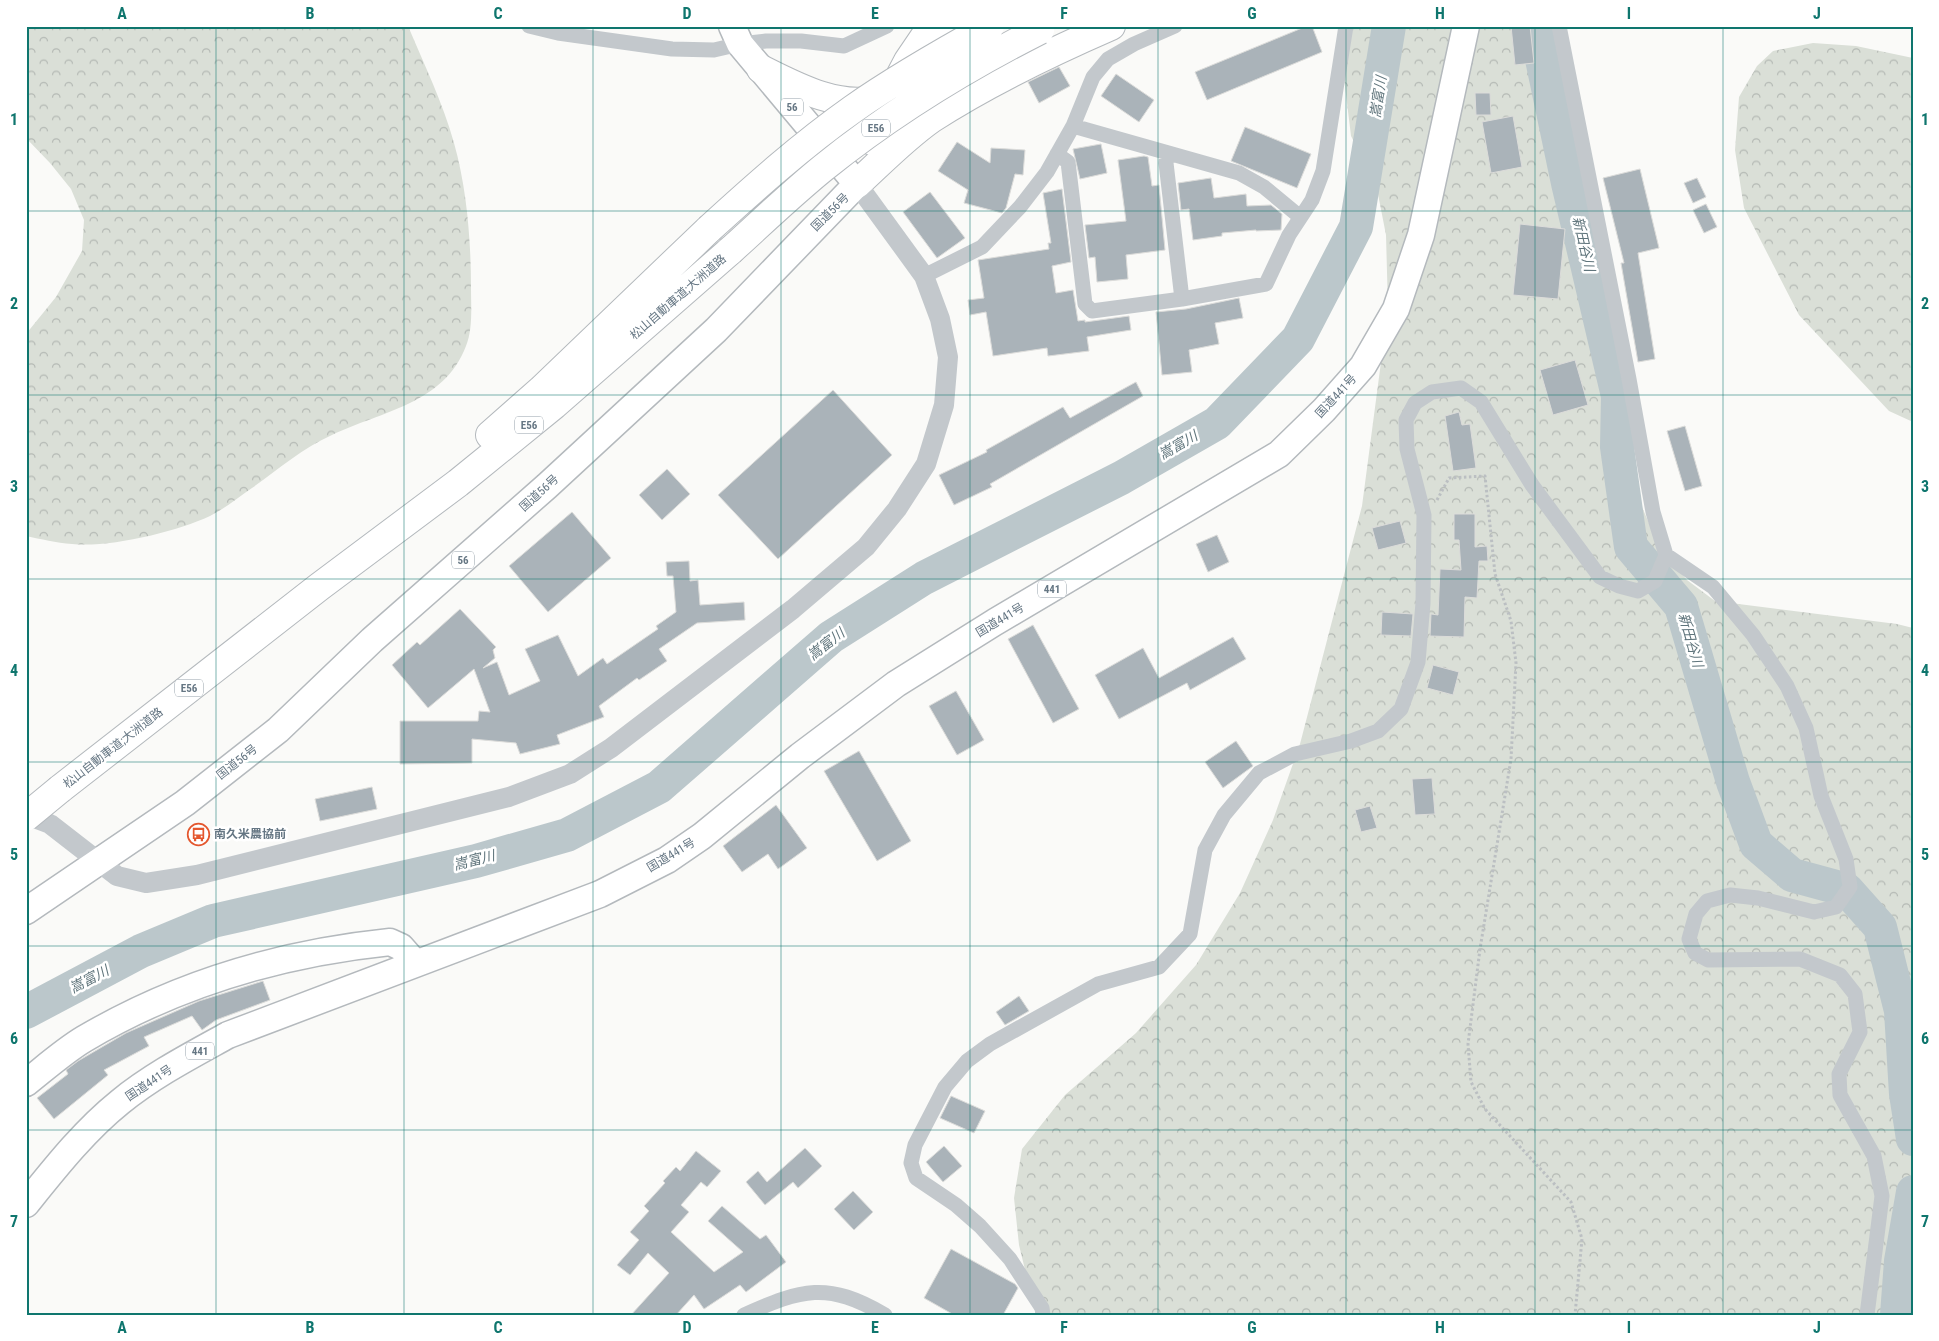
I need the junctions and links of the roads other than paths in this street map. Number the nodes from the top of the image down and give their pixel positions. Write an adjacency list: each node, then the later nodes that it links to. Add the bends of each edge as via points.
1 (529, 26): 11 (street, via 558,34 672,49 714,50)
2 (887, 26): 11 (street, via 844,46)
3 (941, 26): 13 (highway, via 928,34)
4 (990, 26): 22 (highway, 松山自動車道;大洲道路 / E56, bridge, via 914,68 802,148 709,229 541,390)
5 (1111, 26): 17 (highway, via 1005,76 931,120)
6 (1175, 26): 14 (street, via 1108,59 1093,77)
7 (1346, 26): 18 (street, via 1323,170 1312,200)
8 (1466, 26): 26 (highway, 国道441号 / 441, via 1420,235 1396,309 1363,366 1279,454 896,684 667,860 600,894)
9 (1559, 26): 21 (street, via 1630,379 1653,512)
10 (1044, 28): 22 (highway, 松山自動車道;大洲道路 / E56, bridge, via 983,59 869,133 823,168 547,411 458,483)
11 (736, 35): 12 (highway, 国道56号 / 56)
12 (761, 69): 13 (highway, via 798,88 842,100 876,100); 17 (highway, 国道56号 / 56)
13 (891, 92): 17 (highway)
14 (1073, 126): 15 (street); 16 (street)
15 (1057, 154): 19 (street, via 1048,172 1020,207 982,247); 20 (street, via 1068,162 1085,304 1092,311)
16 (1167, 154): 18 (street, via 1238,173 1264,187); 20 (street)
17 (857, 184): 19 (street); 24 (highway, 国道56号 / 56, via 709,336 547,486 372,640 278,730 185,803)
18 (1300, 216): 20 (street, via 1266,284)
19 (924, 276): 24 (street, via 940,319 948,357 944,405 926,464 897,509 866,547 794,609 611,748 570,774 508,797 197,875 146,883 117,876)
20 (1182, 299)
21 (1666, 555): 31 (street, via 1655,581 1638,591 1600,577 1532,485 1481,402 1461,388 1432,392 1415,403 1406,420 1407,449 1424,515 1423,603 1418,662 1401,709 1378,732 1294,754 1259,773 1224,815 1205,850 1190,934 1159,967 1098,984 990,1044 967,1061 945,1087 914,1145 911,1163 916,1178 980,1226 1010,1259 1042,1308); 32 (street, via 1714,587 1753,635 1787,686 1806,728 1820,796 1846,859 1850,887 1836,907 1814,912 1758,898 1730,895 1707,901 1696,914 1689,939 1695,953 1708,960 1800,959 1840,975 1855,994 1860,1032 1839,1074 1840,1095 1874,1156 1882,1196)
22 (319, 587): 23 (highway, 松山自動車道;大洲道路 / E56, bridge)
23 (26, 816): 24 (street, via 50,824)
24 (97, 862): 25 (highway, 国道56号 / 56)
25 (31, 910)
26 (416, 963): 27 (highway, via 401,946 390,942 297,955 202,983 137,1010 82,1040); 28 (highway, 国道441号 / 441, via 228,1035 172,1066 120,1102 69,1152)
27 (26, 1083)
28 (26, 1204)
29 (744, 1315): 30 (street, via 783,1297 818,1290 862,1301)
30 (885, 1315)
31 (1043, 1315)
32 (1867, 1315)

